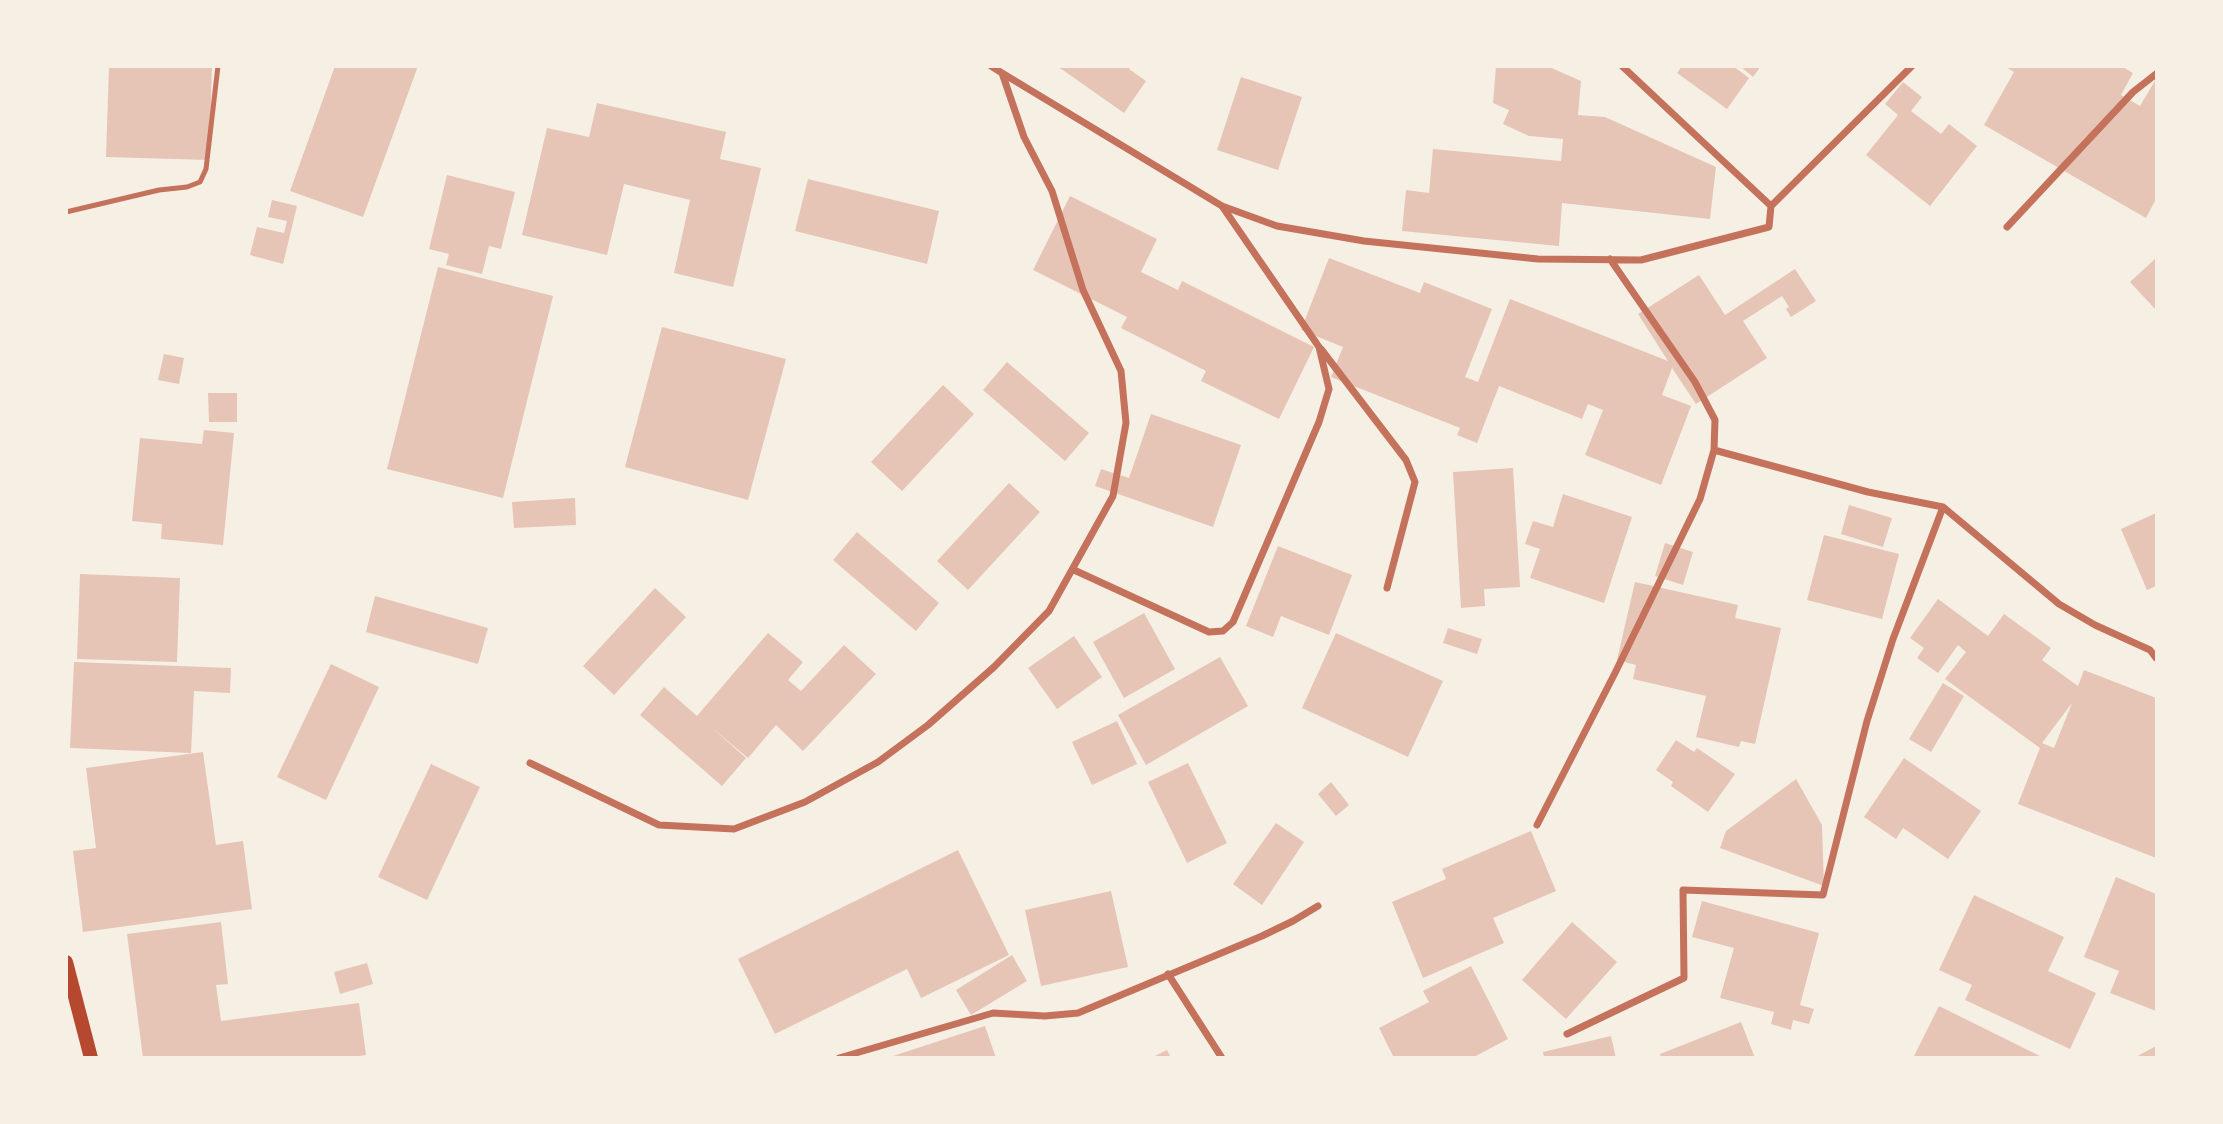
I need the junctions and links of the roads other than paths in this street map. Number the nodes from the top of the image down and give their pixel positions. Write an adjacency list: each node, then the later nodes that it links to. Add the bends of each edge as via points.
1 (218, 66): 9 (lane, via 206,169 200,182)
2 (991, 66): 5 (street)
3 (1622, 66): 7 (street)
4 (1912, 66): 7 (street)
5 (1002, 73): 8 (street); 15 (street, via 1024,137 1052,191 1083,290 1121,371 1126,423 1113,496)
6 (2157, 74): 10 (street, via 2133,92)
7 (1771, 205): 11 (street, via 1769,227 1641,260)
8 (1222, 206): 11 (street, via 1277,226 1364,241 1538,259); 12 (street)
9 (66, 212)
10 (2007, 226)
11 (1610, 259): 13 (street, via 1695,382 1715,420)
12 (1319, 347): 15 (street, via 1329,389 1319,422 1233,622 1223,631 1209,632); 16 (street, via 1406,460 1415,482)
13 (1714, 450): 14 (street, via 1868,492); 19 (street, via 1700,499)
14 (1944, 507): 17 (street, via 2059,604 2150,650); 23 (street, via 1867,721 1823,895 1682,890 1684,978)
15 (1074, 570): 18 (street, via 1049,611 928,725 878,762 804,802 734,829 659,825)
16 (1387, 588)
17 (2157, 658)
18 (530, 763)
19 (1537, 825)
20 (1318, 906): 22 (street, via 1283,926)
21 (66, 962): 24 (main road)
22 (1168, 974): 25 (street, via 1078,1013 993,1013); 26 (street)
23 (1567, 1034)
24 (91, 1058)
25 (839, 1058)
26 (1222, 1058)

